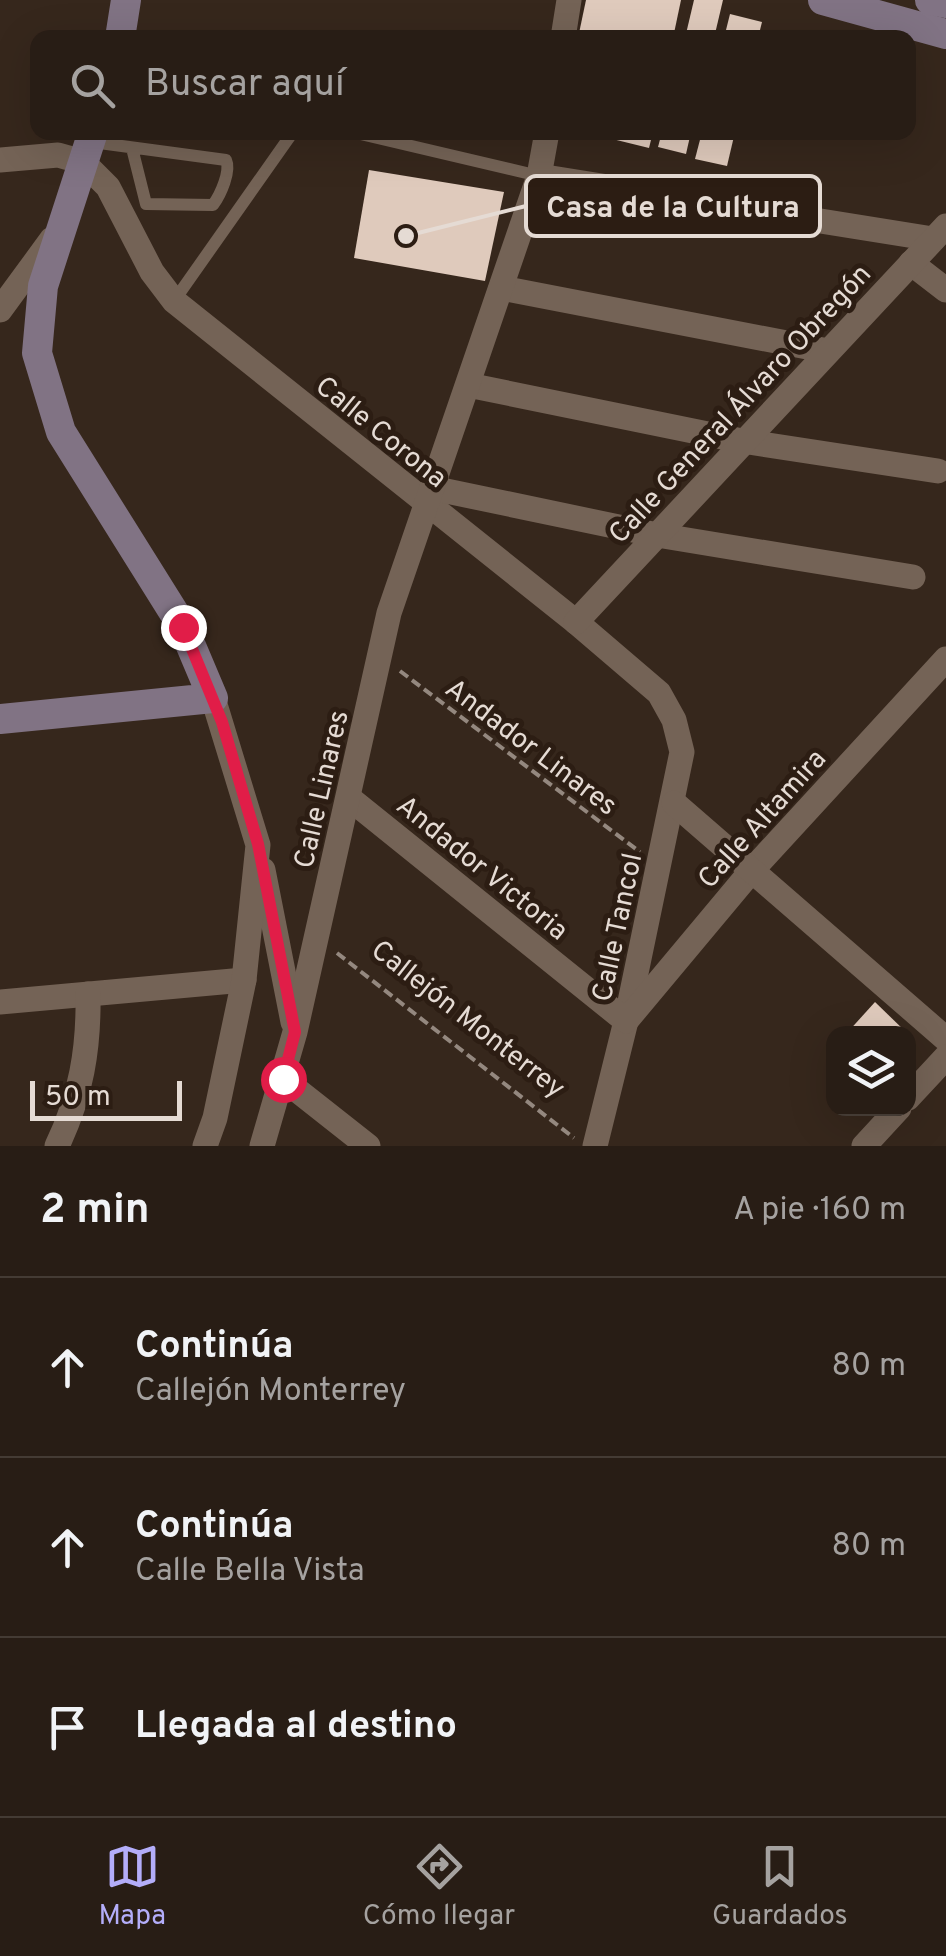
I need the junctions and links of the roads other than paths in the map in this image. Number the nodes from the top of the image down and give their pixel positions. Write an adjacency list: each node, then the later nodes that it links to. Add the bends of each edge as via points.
1 (126, 0): 6 (street)
2 (569, 0): 7 (street)
3 (823, 0): 8 (street)
4 (930, 0): 5 (street)
5 (946, 4)
6 (121, 30)
7 (564, 30)
8 (946, 34)
9 (287, 140): 21 (lane)
10 (386, 140): 15 (lane)
11 (545, 140): 15 (street, Calle Linares)
12 (89, 145): 13 (lane); 14 (street); 16 (street); 21 (street, Calle Corona, via 152,272)
13 (132, 148): 13 (lane, via 146,204 213,206 217,200 226,160)
14 (0, 160)
15 (539, 176): 17 (street); 19 (street, Calle Linares)
16 (58, 231): 22 (street); 32 (street, via 43,286 37,352 61,432 183,627)
17 (940, 232): 18 (street, Calle General Álvaro Obregón)
18 (910, 263): 20 (street); 23 (street, Calle General Álvaro Obregón)
19 (501, 288): 23 (street); 24 (street, Calle Linares)
20 (946, 290)
21 (174, 301): 27 (street, Calle Corona)
22 (0, 309)
23 (828, 351): 25 (street, Calle General Álvaro Obregón)
24 (468, 384): 25 (street); 27 (street, Calle Linares)
25 (742, 441): 26 (street); 28 (street, Calle General Álvaro Obregón)
26 (938, 471)
27 (429, 496): 28 (street); 30 (street, Calle Corona); 35 (street, Calle Linares, via 389,613)
28 (657, 535): 29 (street); 30 (street, Calle General Álvaro Obregón)
29 (913, 576)
30 (576, 622): 34 (street, Calle Corona, via 659,693)
31 (946, 660): 38 (street, Calle Altamira)
32 (213, 698): 33 (street); 37 (street)
33 (0, 719)
34 (674, 720): 36 (street, Calle Tancol, via 682,752)
35 (350, 798): 42 (street, Andador Victoria); 43 (street, Calle Linares)
36 (674, 803): 38 (street); 42 (street, Calle Tancol)
37 (258, 844): 39 (street); 43 (street)
38 (753, 869): 42 (street, Calle Altamira); 44 (street)
39 (244, 980): 40 (street); 51 (street)
40 (88, 994): 41 (street); 50 (street, via 82,1080)
41 (0, 1002)
42 (626, 1021): 49 (street, Calle Tancol)
43 (295, 1032): 46 (street, Calle Linares)
44 (946, 1038)
45 (946, 1057): 47 (street)
46 (283, 1079): 52 (street, Calle Linares); 53 (street)
47 (916, 1089)
48 (891, 1116): 55 (street)
49 (593, 1140): 54 (street)
50 (57, 1146)
51 (205, 1146)
52 (262, 1146)
53 (368, 1146)
54 (620, 1146)
55 (864, 1146)

